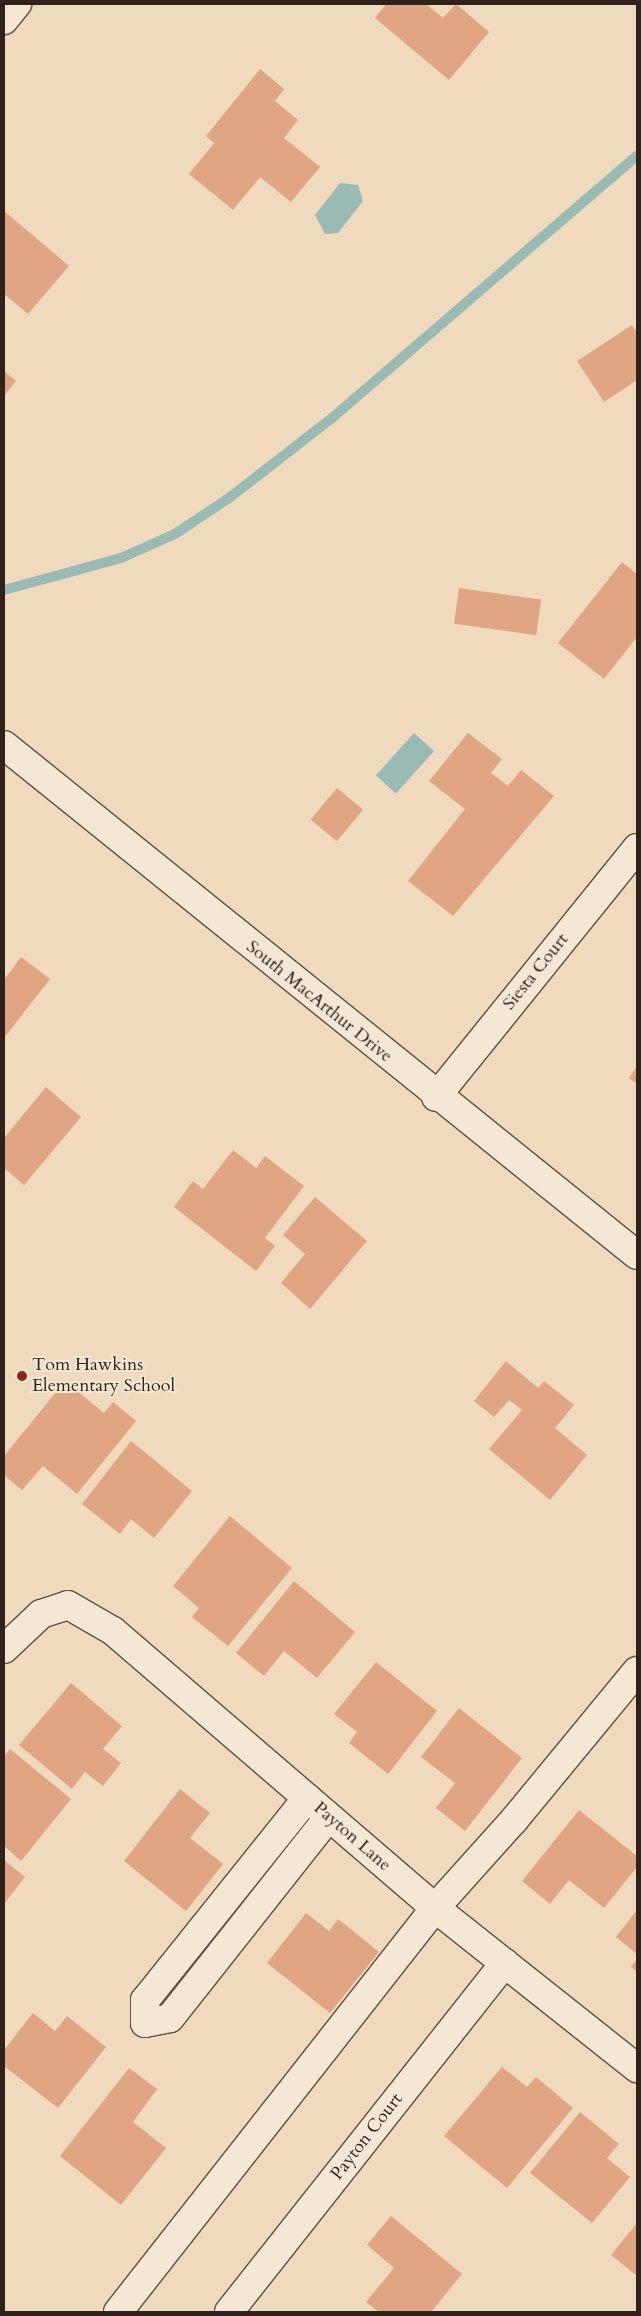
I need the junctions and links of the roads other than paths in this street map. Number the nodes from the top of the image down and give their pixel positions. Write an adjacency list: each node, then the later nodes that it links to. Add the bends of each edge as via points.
1 (17, 4): 2 (street)
2 (4, 20)
3 (4, 745): 5 (street, South MacArthur Drive)
4 (637, 848): 5 (street, Siesta Court)
5 (436, 1097): 6 (street, South MacArthur Drive)
6 (637, 1256)
7 (14, 1622): 8 (street); 10 (street, Payton Lane, via 68,1605 113,1631)
8 (4, 1649)
9 (637, 1671): 12 (street, via 514,1820)
10 (307, 1798): 11 (street, Payton Lane); 11 (street, via 145,2000 145,2023 170,2018)
11 (330, 1817): 12 (street, Payton Lane)
12 (435, 1908): 13 (street, Payton Lane); 15 (street)
13 (505, 1963): 14 (street, Payton Lane); 16 (street, Payton Court)
14 (637, 2068)
15 (118, 2312)
16 (229, 2312)

